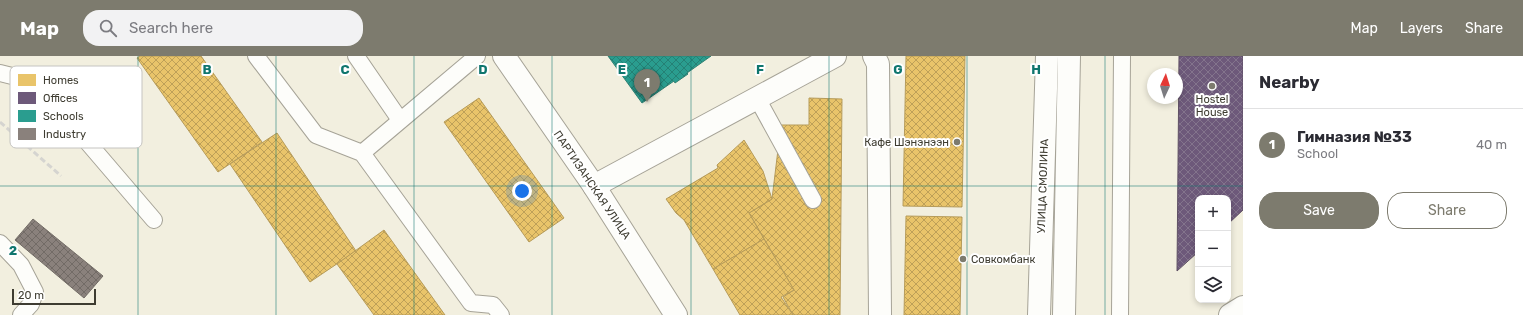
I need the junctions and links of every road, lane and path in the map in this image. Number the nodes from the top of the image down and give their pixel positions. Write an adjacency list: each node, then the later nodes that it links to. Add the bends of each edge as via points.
1 (256, 56): 15 (lane, via 316,135)
2 (356, 56): 13 (lane)
3 (477, 56): 13 (lane)
4 (504, 56): 16 (street, ПАРТИЗАНСКАЯ УЛИЦА)
5 (835, 56): 12 (street)
6 (874, 56): 24 (street, via 878,64)
7 (1047, 56): 25 (street, УЛИЦА СМОЛИНА)
8 (1068, 56): 26 (street)
9 (1122, 56): 27 (lane)
10 (0, 73): 11 (lane)
11 (10, 76)
12 (757, 98): 16 (street); 17 (lane)
13 (400, 120): 15 (lane)
14 (92, 148): 18 (lane)
15 (362, 152): 22 (lane, via 471,303 493,304)
16 (594, 186): 23 (street, ПАРТИЗАНСКАЯ УЛИЦА)
17 (813, 200)
18 (154, 220)
19 (0, 243): 21 (lane, via 21,265 36,292 31,304)
20 (1243, 307): 28 (street)
21 (21, 315)
22 (501, 315)
23 (676, 315)
24 (880, 315)
25 (1039, 315)
26 (1064, 315)
27 (1120, 315)
28 (1230, 315)

